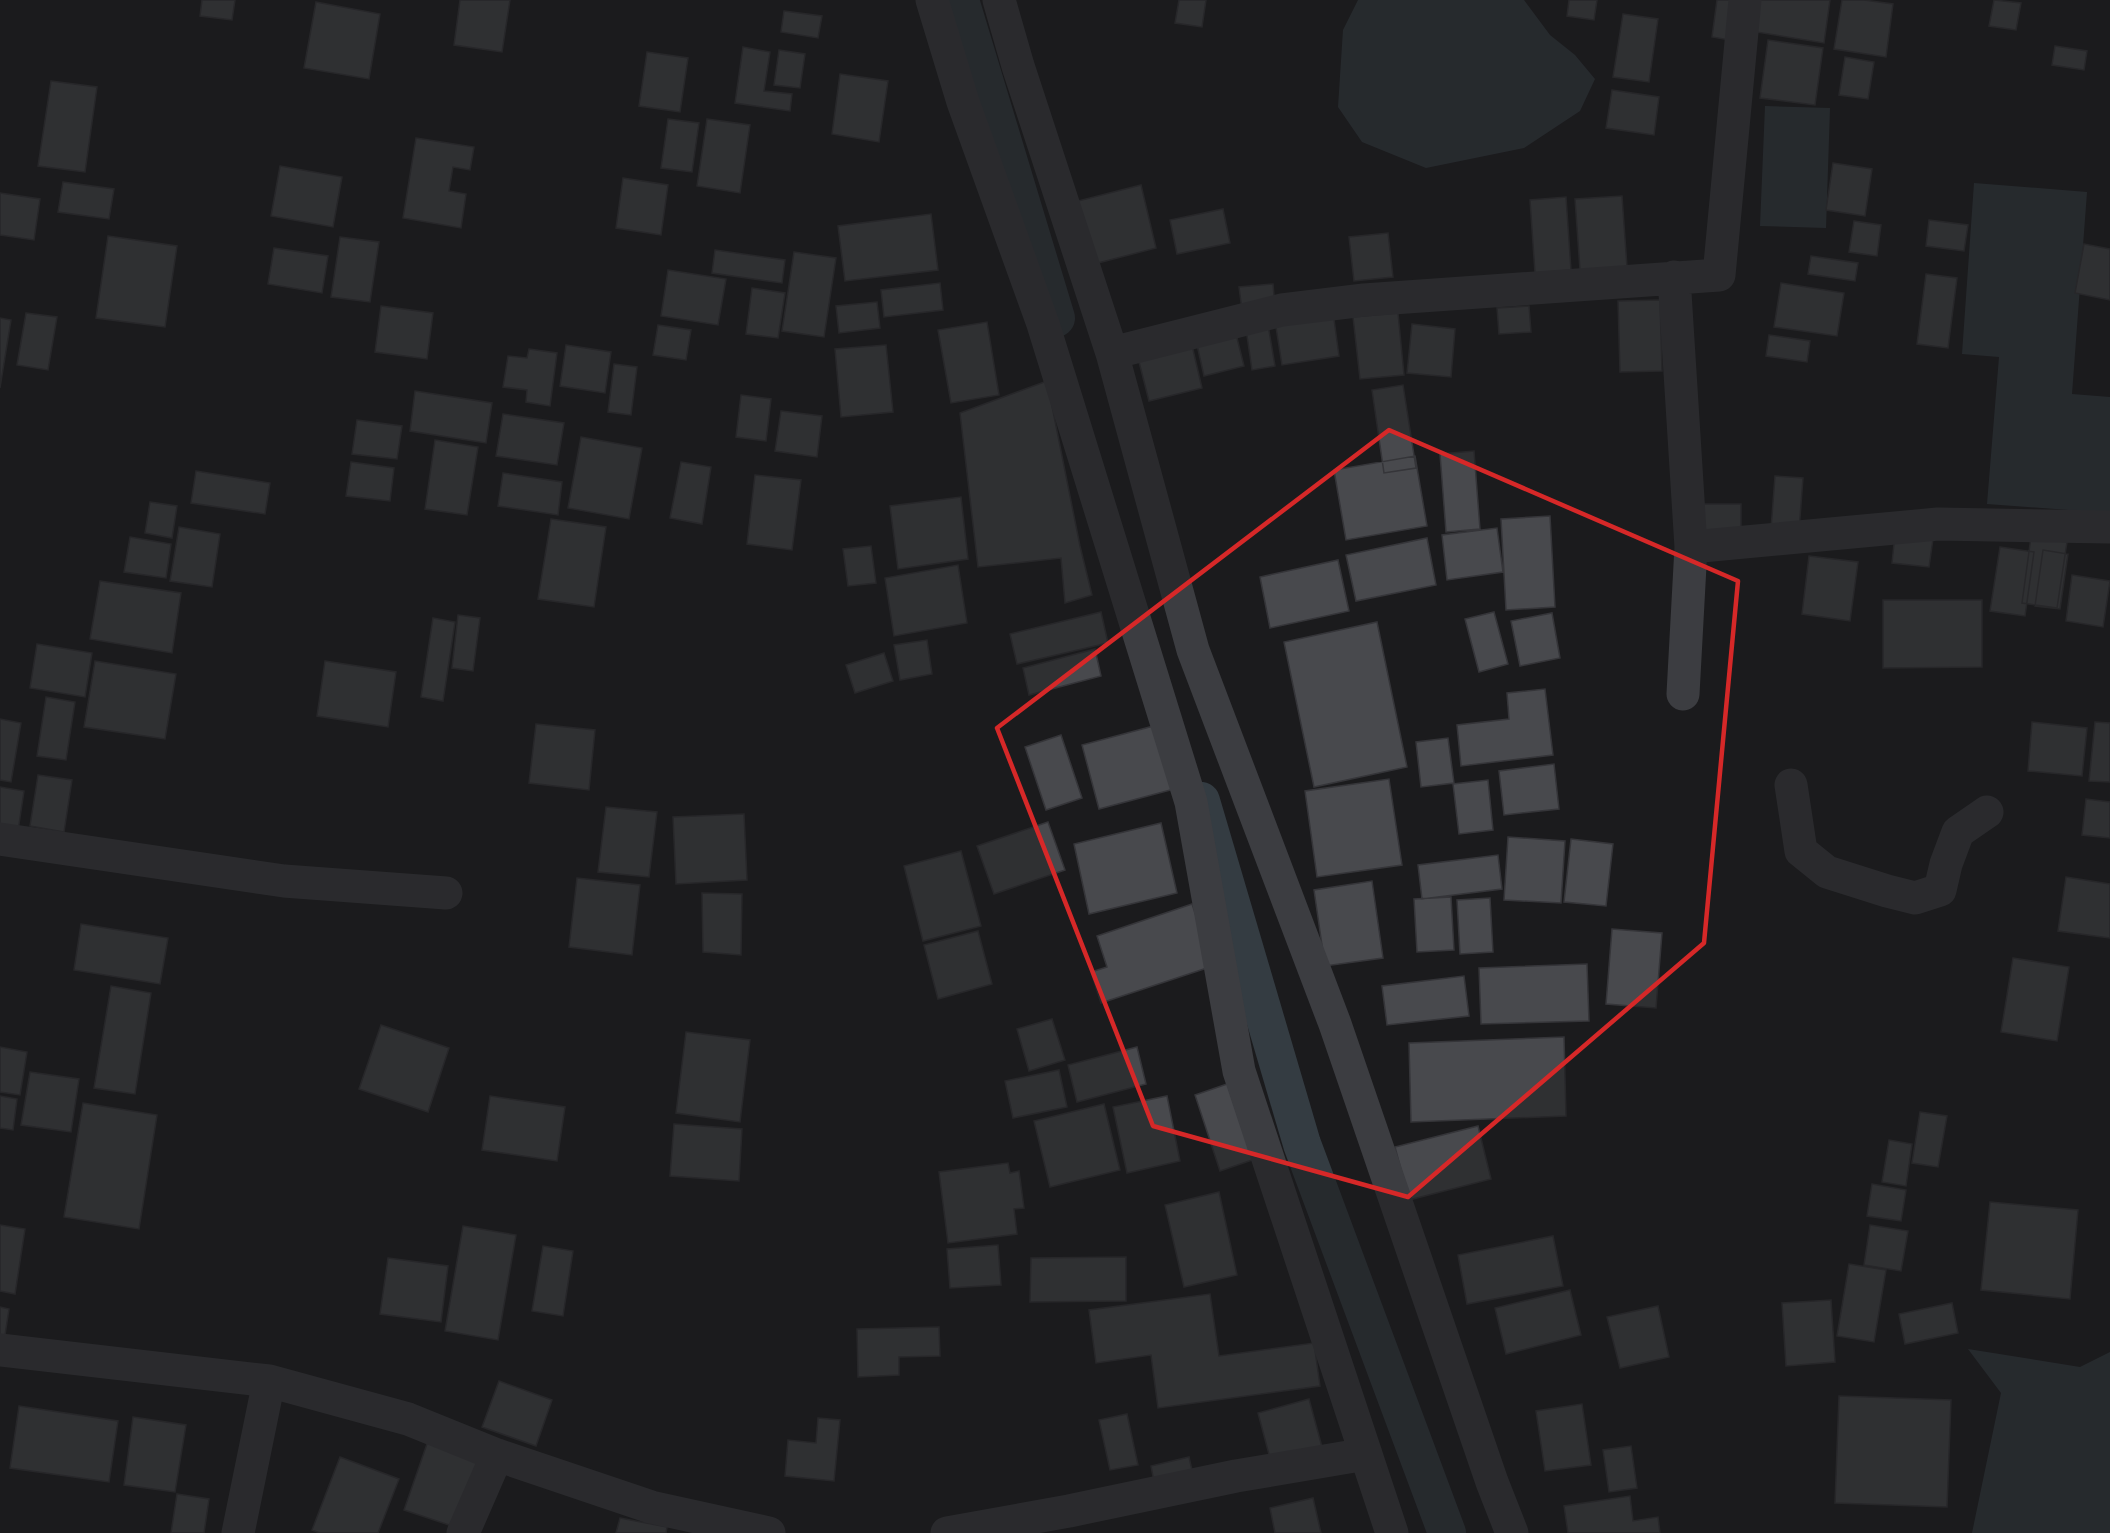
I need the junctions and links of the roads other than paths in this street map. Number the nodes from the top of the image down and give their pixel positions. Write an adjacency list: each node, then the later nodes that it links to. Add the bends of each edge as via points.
1 (932, 0): 15 (street, via 963,102 1043,324 1191,802 1239,1071)
2 (999, 0): 5 (street)
3 (1745, 0): 4 (street, via 1719,274)
4 (1674, 277): 5 (street, via 1365,300 1282,310); 7 (street)
5 (1112, 353): 22 (street, via 1193,650 1335,1024)
6 (2110, 527): 7 (street, via 1938,524)
7 (1691, 547): 8 (street)
8 (1683, 694)
9 (1791, 785): 10 (street, via 1801,851 1827,872 1915,898 1940,890 1958,832)
10 (1987, 813)
11 (0, 839): 12 (street, via 284,881)
12 (446, 893)
13 (0, 1350): 14 (street)
14 (269, 1381): 16 (street, via 408,1419); 17 (street)
15 (1366, 1454): 20 (street); 21 (street)
16 (497, 1455): 18 (street); 19 (street, via 651,1507)
17 (238, 1533)
18 (463, 1533)
19 (769, 1533)
20 (947, 1533)
21 (1392, 1533)
22 (1512, 1533)

